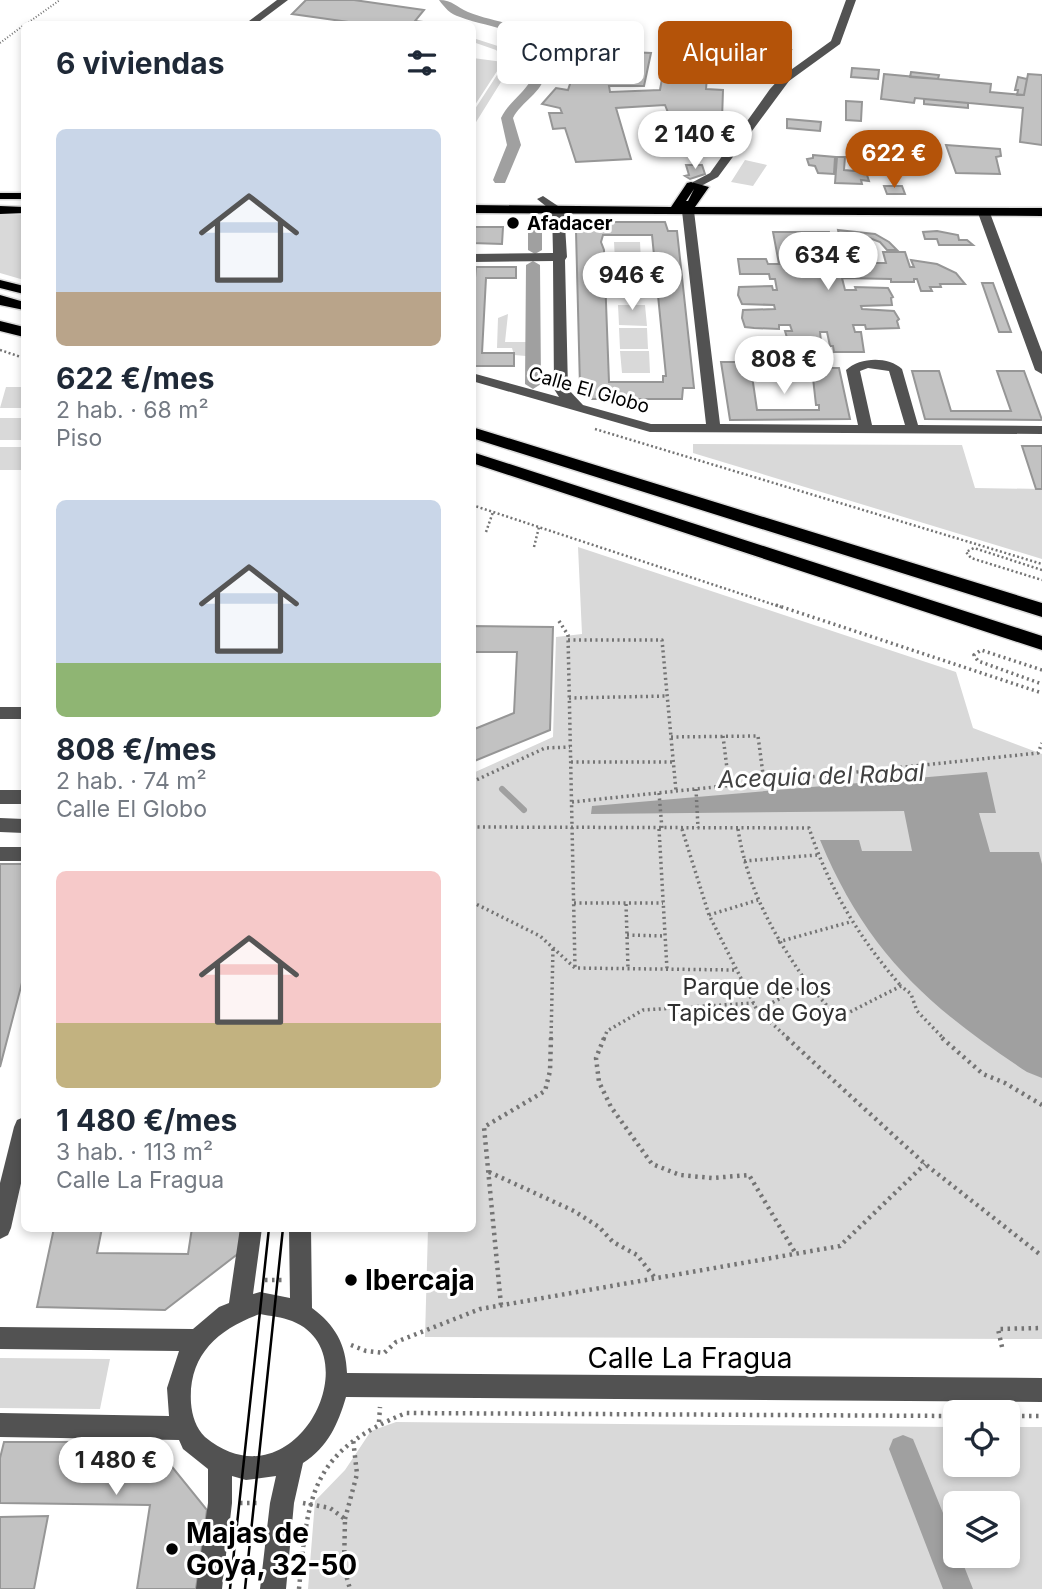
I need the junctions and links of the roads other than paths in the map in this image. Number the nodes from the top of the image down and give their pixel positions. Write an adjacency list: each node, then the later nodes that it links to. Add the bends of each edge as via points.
1 (283, 0): 3 (street)
2 (851, 0): 4 (street, via 836,42 785,79 714,175)
3 (254, 21)
4 (697, 184): 10 (main road, via 690,185)
5 (0, 196): 6 (main road)
6 (21, 196)
7 (543, 199): 8 (main road); 10 (main road); 14 (street)
8 (476, 200)
9 (1042, 202): 10 (main road)
10 (687, 204): 14 (main road); 16 (main road); 30 (street)
11 (476, 209): 14 (main road)
12 (0, 210): 13 (main road)
13 (21, 210)
14 (558, 210): 17 (street)
15 (1042, 212): 16 (main road)
16 (984, 213): 27 (street)
17 (561, 257): 18 (street); 29 (street, via 561,389)
18 (476, 258)
19 (0, 284): 20 (highway)
20 (21, 289)
21 (0, 300): 22 (highway)
22 (21, 305)
23 (0, 312): 24 (highway)
24 (21, 317)
25 (0, 326): 26 (highway)
26 (21, 331)
27 (1042, 370)
28 (476, 378): 29 (street, Calle El Globo)
29 (581, 409): 30 (street, Calle El Globo, via 650,428)
30 (714, 429): 31 (street, Calle El Globo)
31 (866, 430): 32 (street, Calle El Globo); 32 (street, via 853,370 860,365 895,369)
32 (913, 430): 33 (street, Calle El Globo)
33 (1042, 430)
34 (476, 433): 36 (highway)
35 (476, 458): 37 (highway)
36 (1042, 610)
37 (1042, 643)
38 (0, 713): 39 (street)
39 (21, 713)
40 (0, 797): 41 (street)
41 (21, 797)
42 (0, 825): 43 (street)
43 (21, 825)
44 (0, 854): 45 (street)
45 (21, 854)
46 (21, 1140): 47 (street)
47 (0, 1228)
48 (250, 1232): 50 (street)
49 (300, 1232): 51 (street)
50 (240, 1307): 51 (street, via 275,1303); 53 (street, via 212,1324)
51 (301, 1312): 54 (street, via 327,1336 337,1359)
52 (0, 1338): 53 (street)
53 (197, 1340): 57 (street, via 179,1384 178,1406)
54 (338, 1385): 55 (street, Calle La Fragua); 58 (street, via 322,1428)
55 (1042, 1390)
56 (0, 1425): 57 (street)
57 (185, 1428): 59 (street, via 196,1445)
58 (292, 1456): 59 (street, via 259,1468); 61 (street)
59 (220, 1462): 60 (street, via 220,1503)
60 (209, 1589)
61 (273, 1589)

